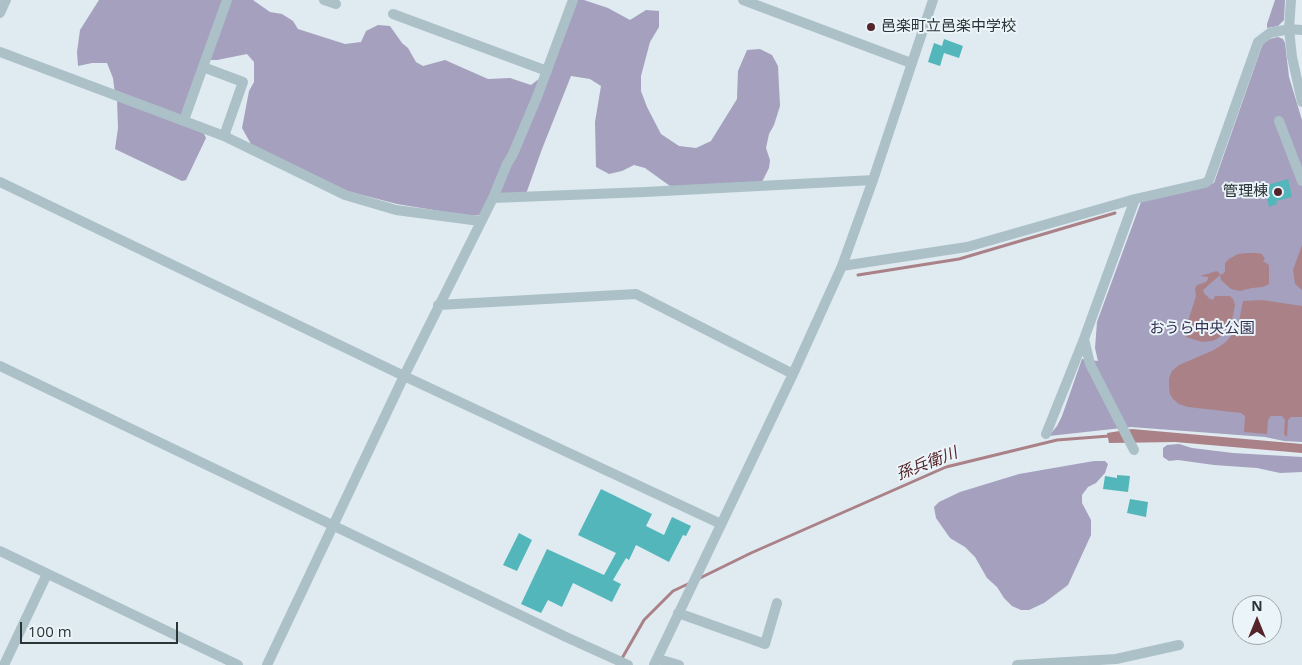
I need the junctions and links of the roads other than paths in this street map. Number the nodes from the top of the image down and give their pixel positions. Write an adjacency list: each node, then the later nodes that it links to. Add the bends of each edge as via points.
1 (6, 0): 9 (street)
2 (227, 0): 15 (street)
3 (324, 0): 8 (street)
4 (573, 0): 16 (street)
5 (743, 0): 14 (street)
6 (933, 0): 14 (street)
7 (1291, 0): 11 (street)
8 (336, 4)
9 (0, 14)
10 (393, 14): 16 (street)
11 (1289, 30): 12 (street); 17 (street, via 1294,72); 25 (street, via 1270,33 1258,42 1209,180)
12 (1302, 30)
13 (0, 52): 18 (street)
14 (911, 63): 21 (street)
15 (203, 67): 18 (street); 20 (street, via 243,82)
16 (547, 71): 24 (street)
17 (1302, 102)
18 (184, 120): 20 (street)
19 (1279, 121): 22 (street)
20 (224, 136): 26 (street, via 345,196 396,210)
21 (873, 180): 24 (street); 27 (street)
22 (1302, 181)
23 (0, 182): 32 (street)
24 (493, 198): 26 (street)
25 (1135, 199): 27 (street, via 967,247); 29 (street)
26 (480, 221): 28 (street)
27 (842, 266): 31 (street)
28 (438, 305): 31 (street, via 636,294); 32 (street)
29 (1084, 339): 33 (street); 34 (street, via 1090,364)
30 (0, 366): 36 (street)
31 (793, 374): 35 (street)
32 (404, 376): 35 (street); 36 (street)
33 (1046, 434)
34 (1134, 450)
35 (721, 524): 40 (street)
36 (334, 526): 45 (street); 46 (street)
37 (0, 551): 38 (street)
38 (47, 574): 43 (street); 44 (street)
39 (777, 604): 40 (street, via 765,644)
40 (678, 613): 42 (street)
41 (1179, 645): 48 (street, via 1116,659)
42 (656, 662): 47 (street)
43 (4, 665)
44 (238, 665)
45 (267, 665)
46 (628, 665)
47 (679, 665)
48 (1018, 665)

